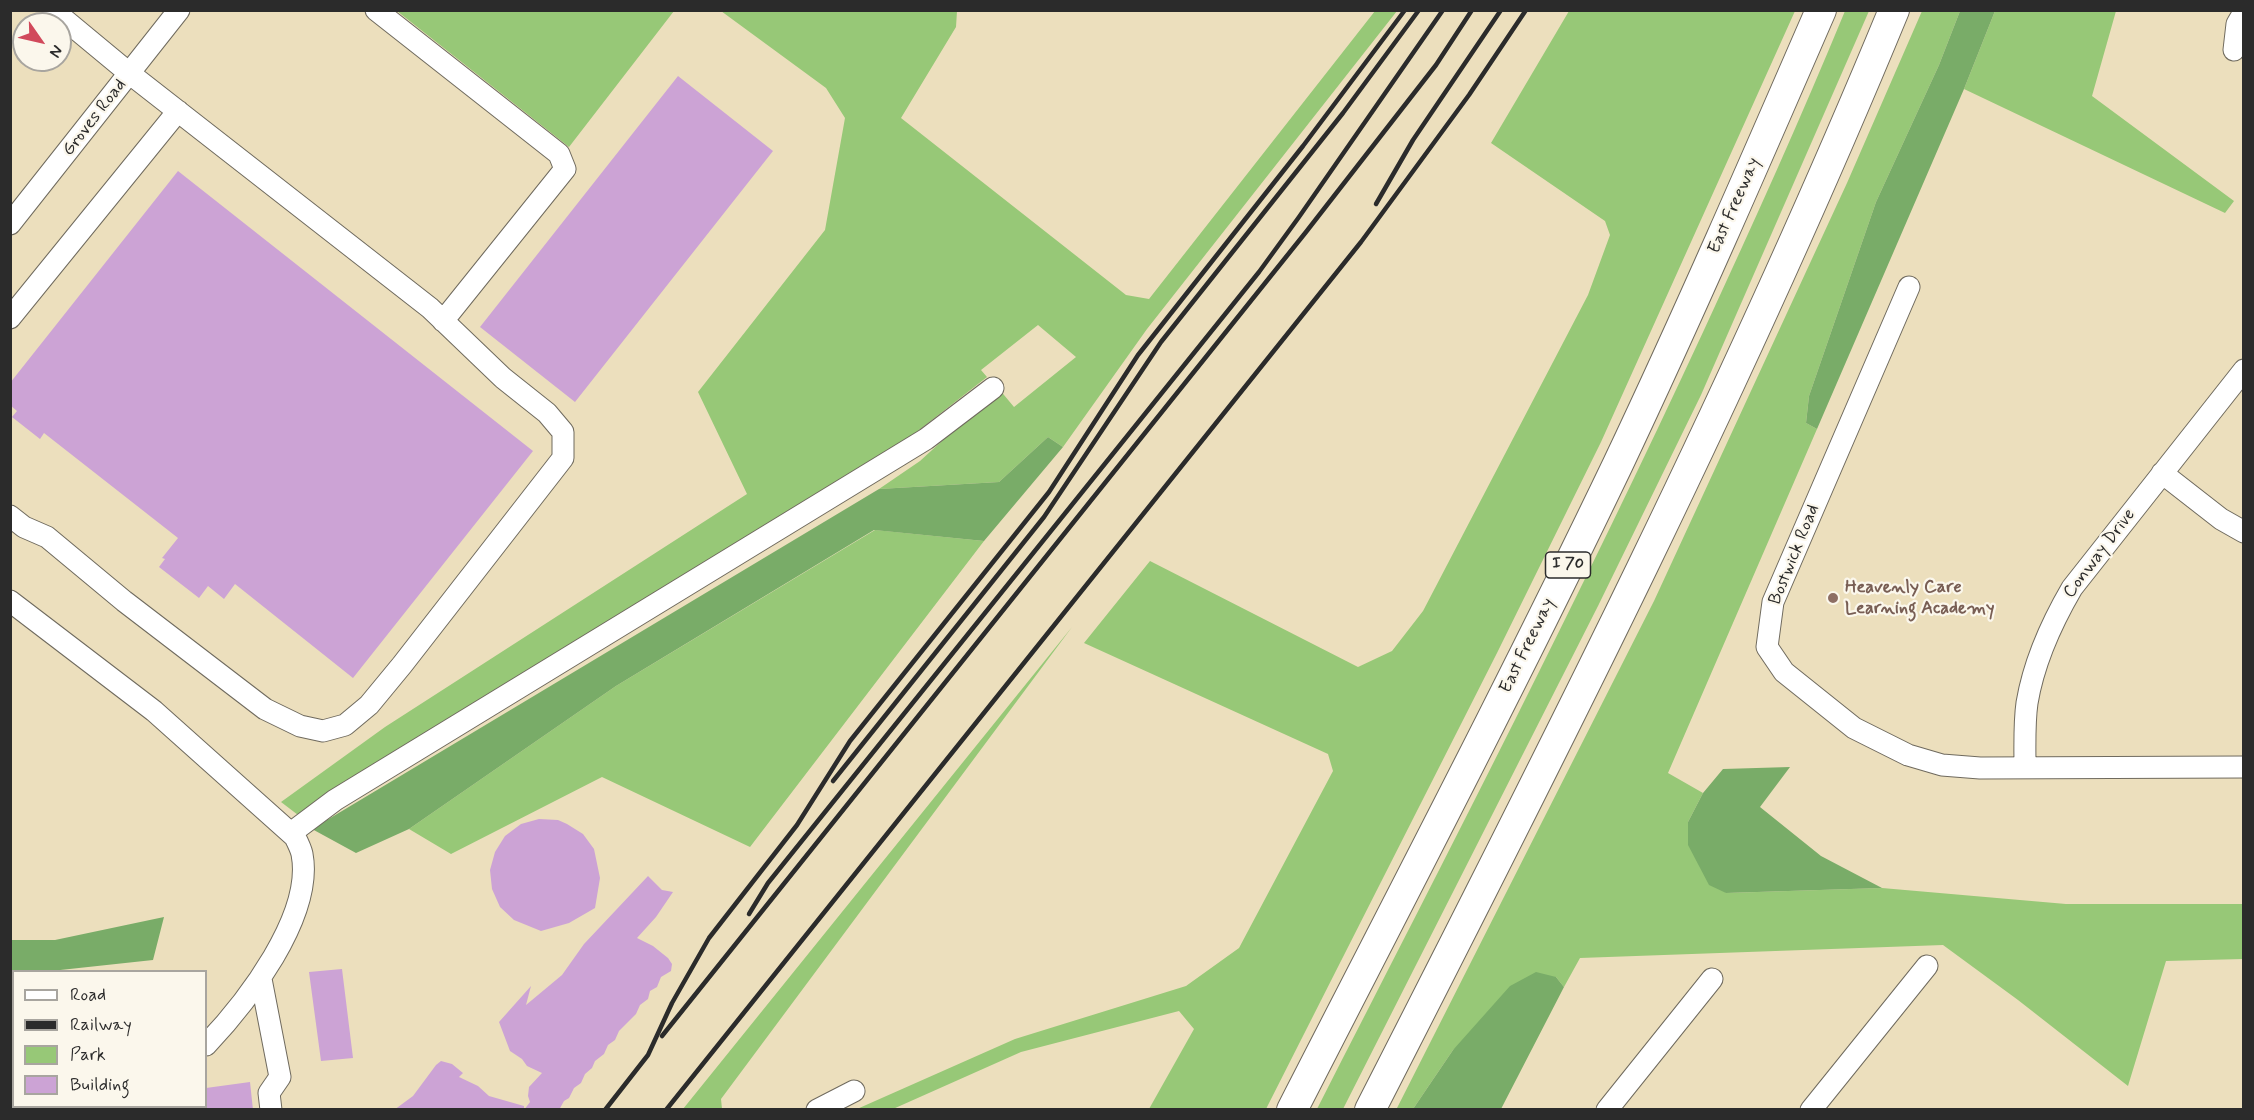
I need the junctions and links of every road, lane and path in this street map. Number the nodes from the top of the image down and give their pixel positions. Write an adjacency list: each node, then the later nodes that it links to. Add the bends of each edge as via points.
1 (53, 10): 8 (street)
2 (179, 10): 8 (street, Groves Road)
3 (376, 10): 13 (street, via 559,154 565,169)
4 (1821, 10): 30 (highway, East Freeway / I 70, via 1618,463)
5 (1894, 10): 31 (highway, via 1835,153 1708,433)
6 (2244, 12): 7 (street, via 2237,24)
7 (2234, 50)
8 (129, 74): 9 (street); 10 (street, Groves Road)
9 (178, 111): 12 (street); 13 (street)
10 (10, 224)
11 (1909, 287): 21 (street, Bostwick Road, via 1773,602 1767,647 1784,672 1854,728 1908,755 1942,765)
12 (10, 318)
13 (443, 321): 17 (street, via 547,413 562,432 563,458 402,665 369,705 345,725 323,731 300,726 265,709 47,537)
14 (2244, 369): 16 (street, Conway Drive)
15 (993, 388): 22 (street, via 926,439 335,800)
16 (2162, 473): 18 (street); 21 (street, Conway Drive, via 2072,588 2052,623 2027,704)
17 (10, 516)
18 (2244, 532)
19 (10, 601): 22 (street, via 154,711)
20 (2244, 767): 21 (street, Bostwick Road)
21 (2025, 768)
22 (291, 833): 24 (street, via 302,853 304,873 284,939)
23 (1927, 966): 33 (street)
24 (261, 979): 26 (street); 28 (street, via 280,1077 269,1094)
25 (1712, 979): 32 (street)
26 (207, 1044)
27 (854, 1091): 29 (street)
28 (271, 1110)
29 (817, 1110)
30 (1293, 1110)
31 (1370, 1110)
32 (1607, 1110)
33 (1811, 1110)

